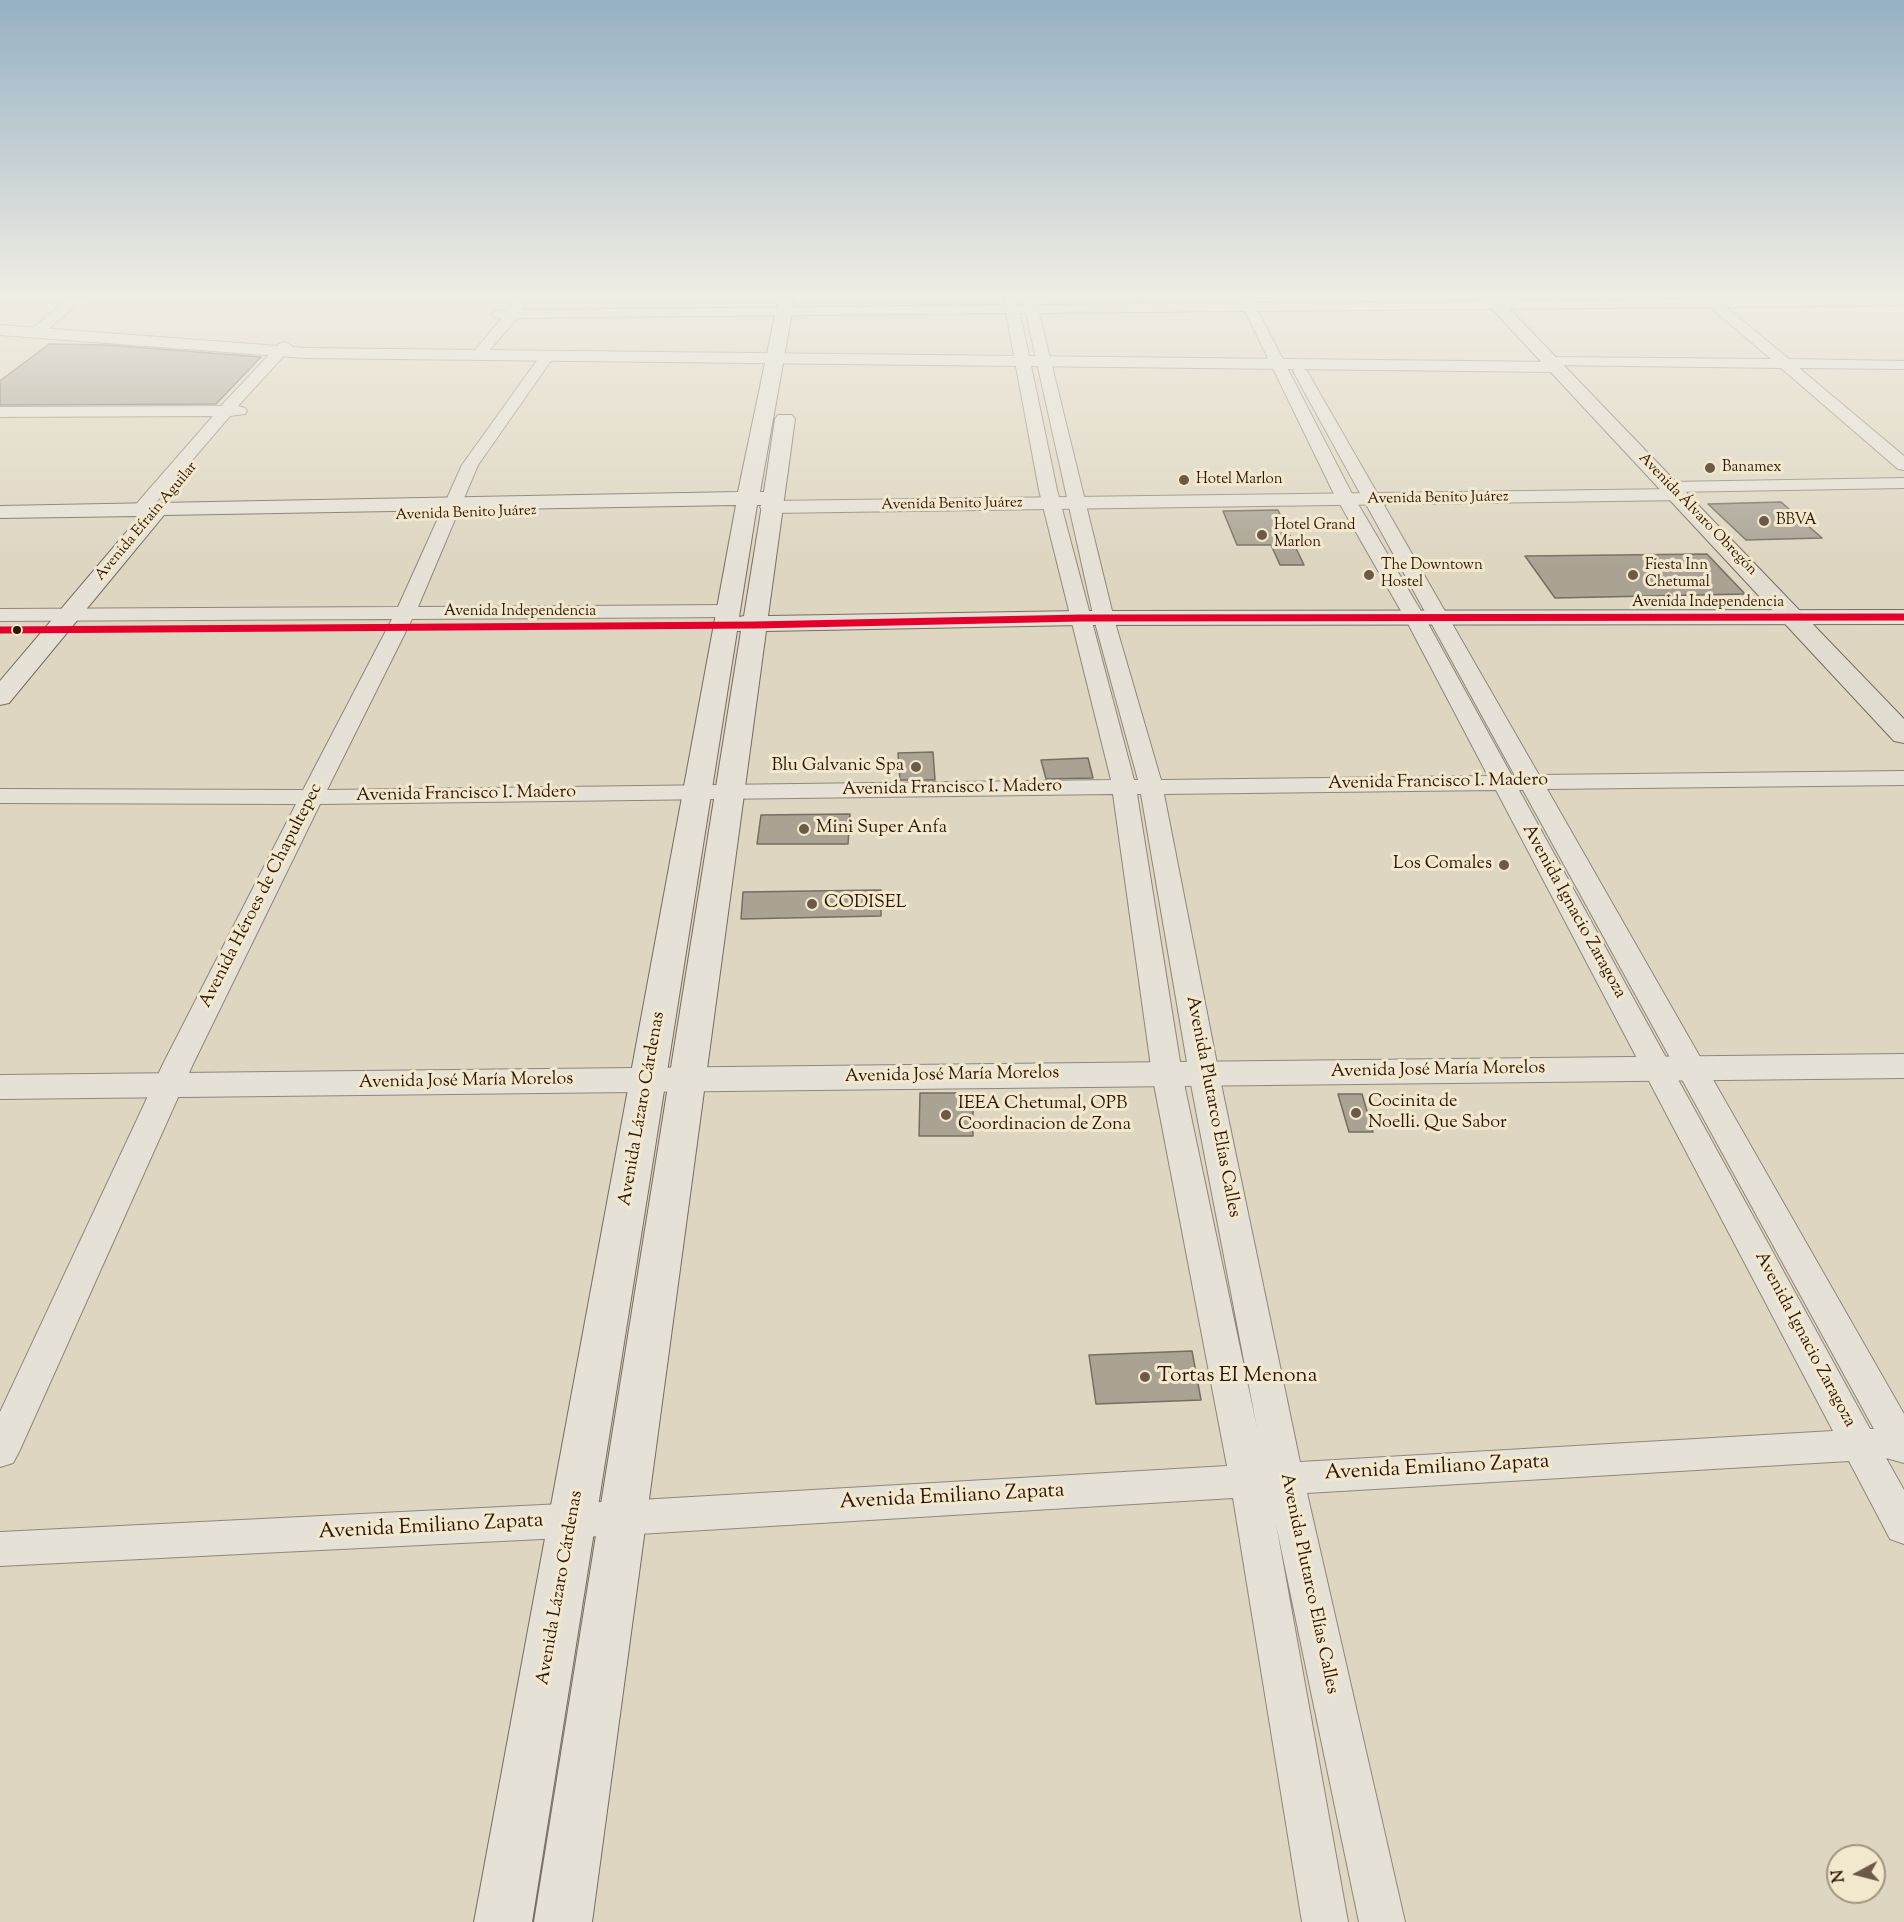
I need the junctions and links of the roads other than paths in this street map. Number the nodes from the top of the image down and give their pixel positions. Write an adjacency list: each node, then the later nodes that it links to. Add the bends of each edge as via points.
1 (253, 386): 10 (street, Avenida Efraín Aguilar)
2 (526, 386): 20 (street, Avenida Héroes de Chapultepec, via 470,465)
3 (782, 386): 19 (main road, Avenida Lázaro Cárdenas)
4 (1037, 386): 18 (street, Avenida Plutarco Elías Calles)
5 (1299, 386): 17 (street, Avenida Ignacio Zaragoza)
6 (1574, 386): 16 (main road, Avenida Álvaro Obregón)
7 (1819, 386): 13 (street)
8 (1823, 386): 12 (street)
9 (787, 405): 19 (main road, Avenida Lázaro Cárdenas)
10 (232, 411): 11 (street); 23 (street, Avenida Efraín Aguilar)
11 (0, 412)
12 (1904, 448)
13 (1904, 465)
14 (1904, 483): 16 (street, Avenida Benito Juárez)
15 (1904, 490): 16 (street, Avenida Benito Juárez)
16 (1674, 491): 17 (main road, Avenida Benito Juárez); 27 (main road, Avenida Álvaro Obregón)
17 (1358, 496): 18 (main road, Avenida Benito Juárez); 28 (street, Avenida Ignacio Zaragoza)
18 (1063, 500): 19 (main road, Avenida Benito Juárez); 29 (street, Avenida Plutarco Elías Calles)
19 (760, 503): 20 (main road, Avenida Benito Juárez); 32 (main road, Avenida Lázaro Cárdenas)
20 (451, 510): 23 (main road, Avenida Benito Juárez); 33 (street, Avenida Héroes de Chapultepec)
21 (87, 511): 22 (main road, Avenida Benito Juárez); 23 (main road, Avenida Benito Juárez); 25 (main road)
22 (0, 512)
23 (144, 515): 25 (main road, Avenida Benito Juárez); 34 (main road, Avenida Efraín Aguilar)
24 (0, 522): 25 (main road, Avenida Benito Juárez)
25 (57, 522)
26 (1904, 602): 27 (main road, Avenida Independencia)
27 (1787, 610): 28 (main road, Avenida Independencia); 31 (main road, Avenida Independencia); 38 (main road, Avenida Álvaro Obregón)
28 (1422, 611): 29 (main road, Avenida Independencia); 40 (street, Avenida Ignacio Zaragoza)
29 (1091, 612): 32 (main road, Avenida Independencia); 41 (street, Avenida Plutarco Elías Calles)
30 (0, 615): 34 (street, Avenida Independencia)
31 (1904, 617)
32 (742, 618): 33 (street, Avenida Independencia); 44 (main road, Avenida Lázaro Cárdenas)
33 (401, 620): 34 (street, Avenida Independencia); 45 (street, Avenida Héroes de Chapultepec)
34 (54, 622): 35 (street, Avenida Independencia); 36 (main road, Avenida Efraín Aguilar); 37 (main road, Avenida Efraín Aguilar)
35 (0, 630)
36 (0, 673)
37 (0, 697)
38 (1904, 735)
39 (1904, 778): 40 (street, Avenida Francisco I. Madero)
40 (1522, 790): 41 (street, Avenida Francisco I. Madero); 42 (street, Avenida Francisco I. Madero); 48 (street, Avenida Ignacio Zaragoza)
41 (1138, 793): 44 (street, Avenida Francisco I. Madero); 49 (street, Avenida Plutarco Elías Calles); 50 (street, Avenida Plutarco Elías Calles)
42 (1904, 795)
43 (0, 796): 45 (street, Avenida Francisco I. Madero)
44 (713, 799): 45 (street, Avenida Francisco I. Madero); 53 (main road, Avenida Lázaro Cárdenas); 54 (main road, Avenida Lázaro Cárdenas)
45 (309, 804): 46 (street, Avenida Francisco I. Madero); 55 (street, Avenida Héroes de Chapultepec)
46 (0, 810)
47 (1904, 1045): 48 (main road, Avenida José María Morelos)
48 (1669, 1058): 49 (main road, Avenida José María Morelos); 52 (main road, Avenida José María Morelos); 57 (street, Avenida Ignacio Zaragoza); 58 (street, Avenida Ignacio Zaragoza)
49 (1203, 1063): 50 (main road, Avenida José María Morelos); 60 (street, Avenida Plutarco Elías Calles)
50 (1165, 1064): 54 (main road, Avenida José María Morelos); 60 (street, Avenida Plutarco Elías Calles)
51 (0, 1065): 55 (main road, Avenida José María Morelos)
52 (1904, 1066)
53 (650, 1069): 54 (main road, Avenida José María Morelos); 55 (main road, Avenida José María Morelos); 62 (main road, Avenida Lázaro Cárdenas)
54 (689, 1069): 61 (main road, Avenida Lázaro Cárdenas)
55 (173, 1074): 56 (main road, Avenida José María Morelos); 59 (street, Avenida Héroes de Chapultepec)
56 (0, 1087)
57 (1861, 1444): 58 (street, Avenida Emiliano Zapata); 60 (street, Avenida Emiliano Zapata); 63 (street, Avenida Ignacio Zaragoza)
58 (1903, 1444)
59 (0, 1452)
60 (1267, 1479): 61 (street, Avenida Emiliano Zapata); 67 (street, Avenida Plutarco Elías Calles); 68 (street, Avenida Plutarco Elías Calles)
61 (622, 1518): 62 (street, Avenida Emiliano Zapata); 66 (main road, Avenida Lázaro Cárdenas)
62 (572, 1521): 64 (street, Avenida Emiliano Zapata); 65 (main road, Avenida Lázaro Cárdenas)
63 (1904, 1527)
64 (0, 1550)
65 (503, 1922)
66 (563, 1922)
67 (1325, 1922)
68 (1382, 1922)

